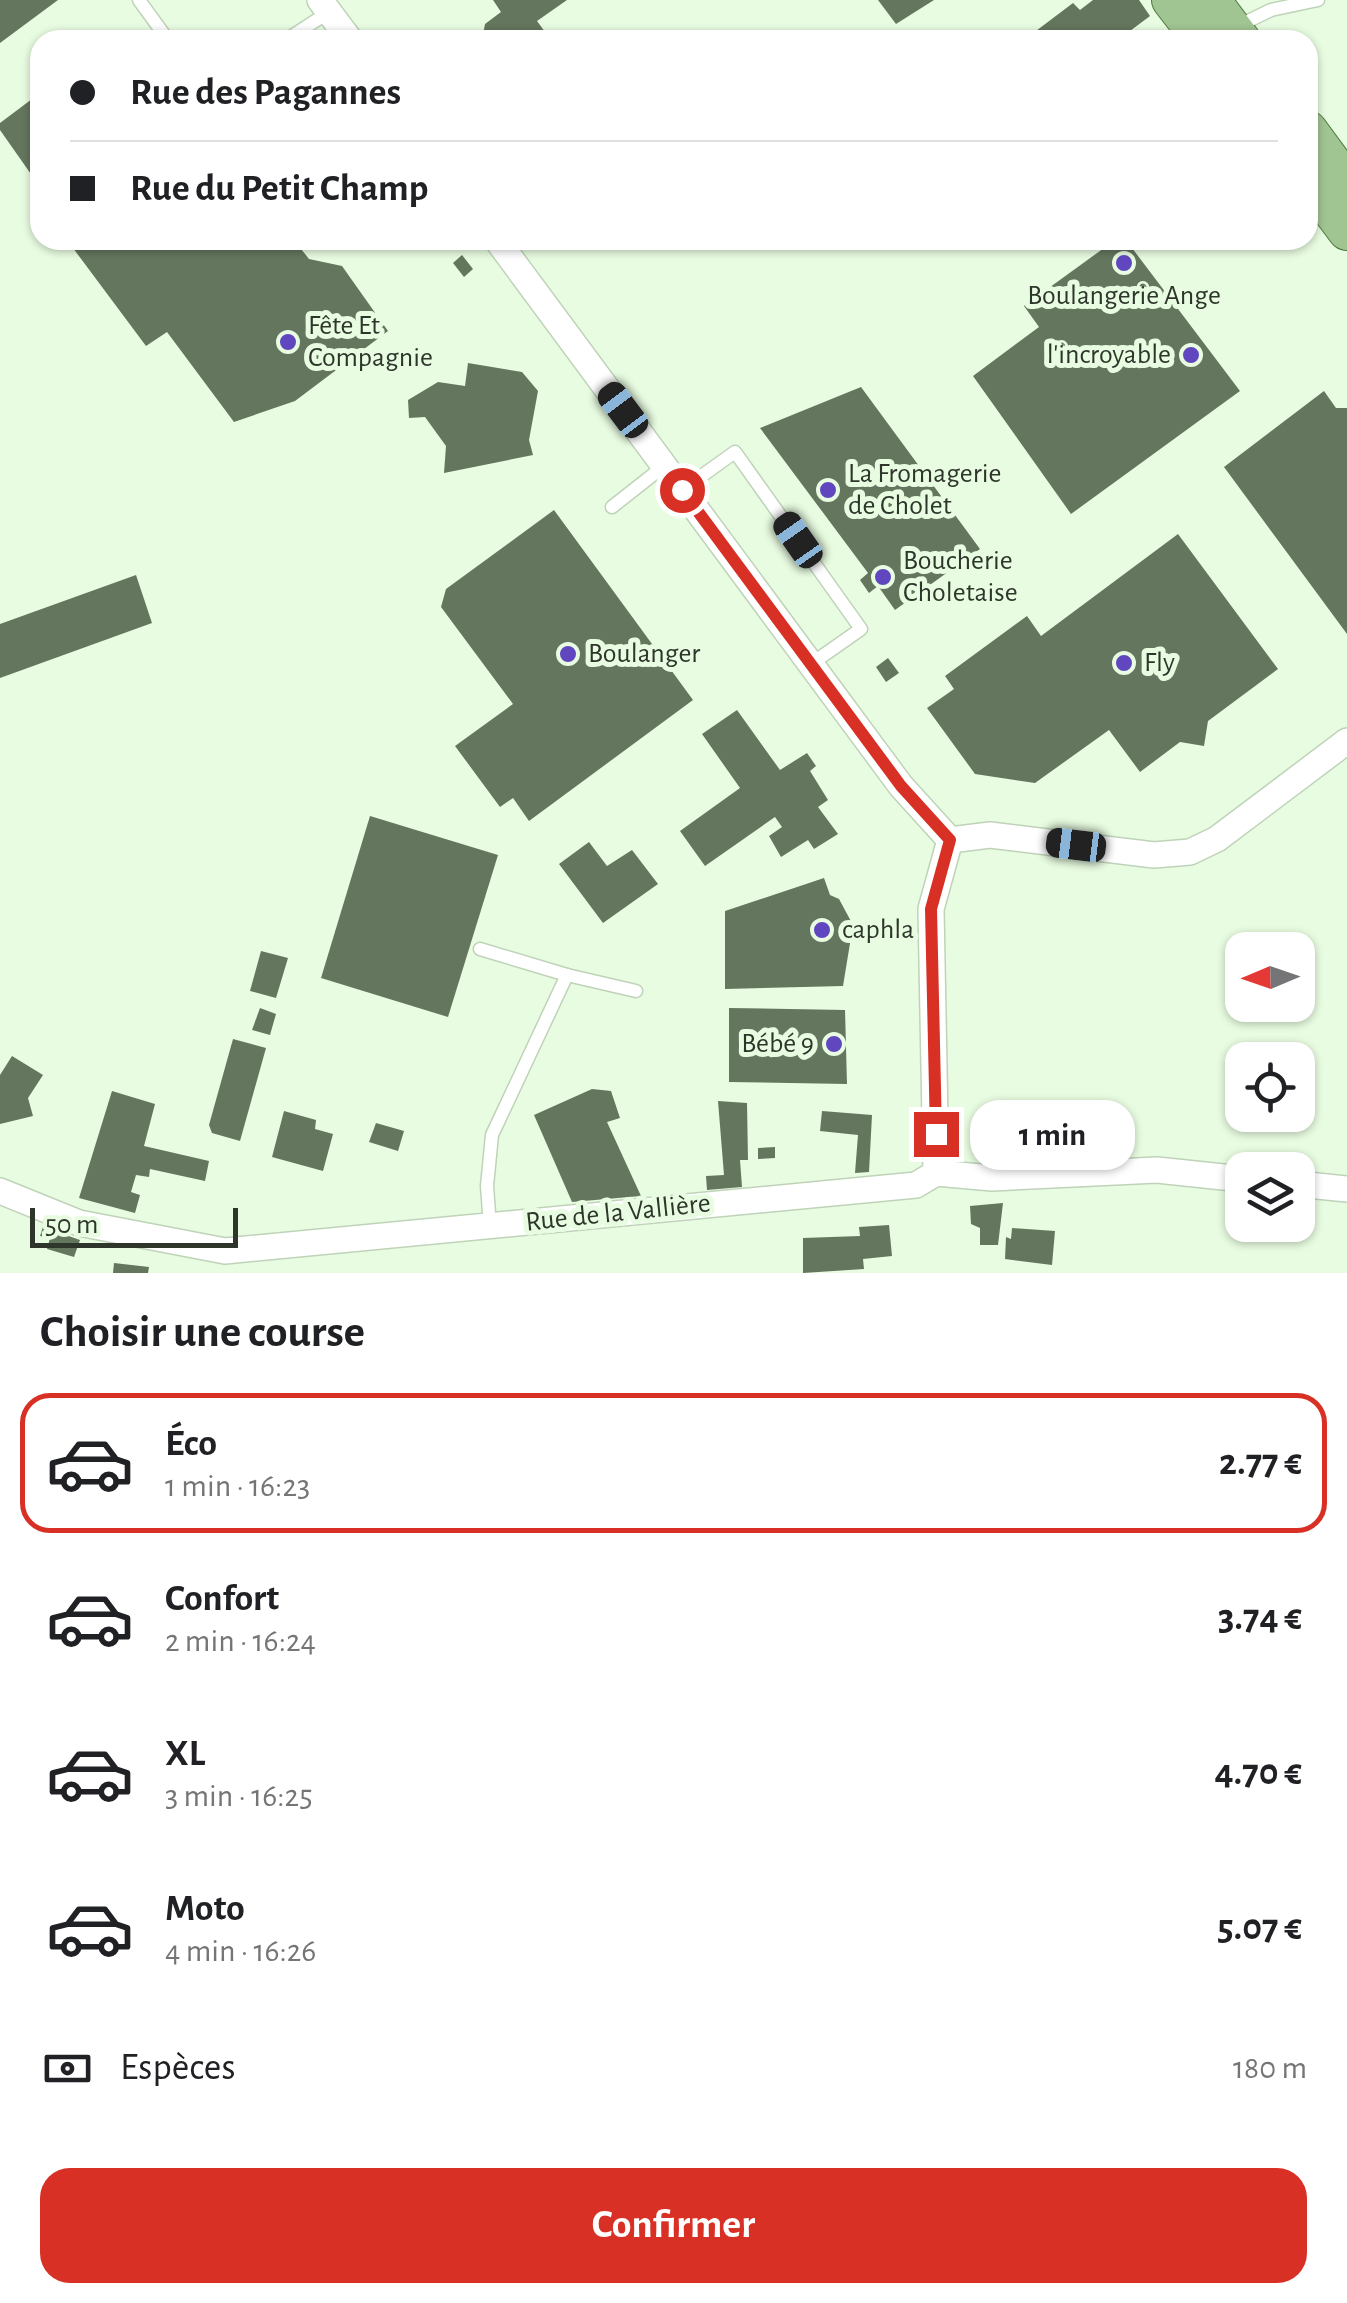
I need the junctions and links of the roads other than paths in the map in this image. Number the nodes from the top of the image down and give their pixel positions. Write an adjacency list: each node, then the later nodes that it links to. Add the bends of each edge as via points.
1 (139, 0): 6 (lane)
2 (1171, 0): 5 (main road)
3 (1318, 0): 5 (lane)
4 (324, 6): 7 (lane); 8 (street)
5 (1221, 27)
6 (161, 30)
7 (297, 30)
8 (342, 30)
9 (1318, 143): 10 (main road)
10 (1347, 182)
11 (1318, 193): 12 (main road)
12 (1347, 232)
13 (505, 250): 14 (street)
14 (664, 466): 15 (street); 16 (lane)
15 (682, 490): 17 (street); 17 (lane, via 735,452 861,628)
16 (612, 507)
17 (812, 664): 19 (street, via 901,786)
18 (1347, 741): 19 (street, via 1190,852 1154,854 990,835)
19 (950, 840): 23 (street, via 931,909)
20 (480, 949): 21 (lane)
21 (567, 974): 22 (lane); 28 (lane, via 492,1135)
22 (636, 991)
23 (936, 1172): 24 (street, Rue de la Vallière, via 992,1178 1157,1170); 28 (street, Rue de la Vallière, via 916,1184)
24 (1225, 1176)
25 (1315, 1185): 26 (street)
26 (1347, 1188)
27 (0, 1190): 28 (street, Rue de la Vallière, via 79,1222 225,1251)
28 (490, 1226)

